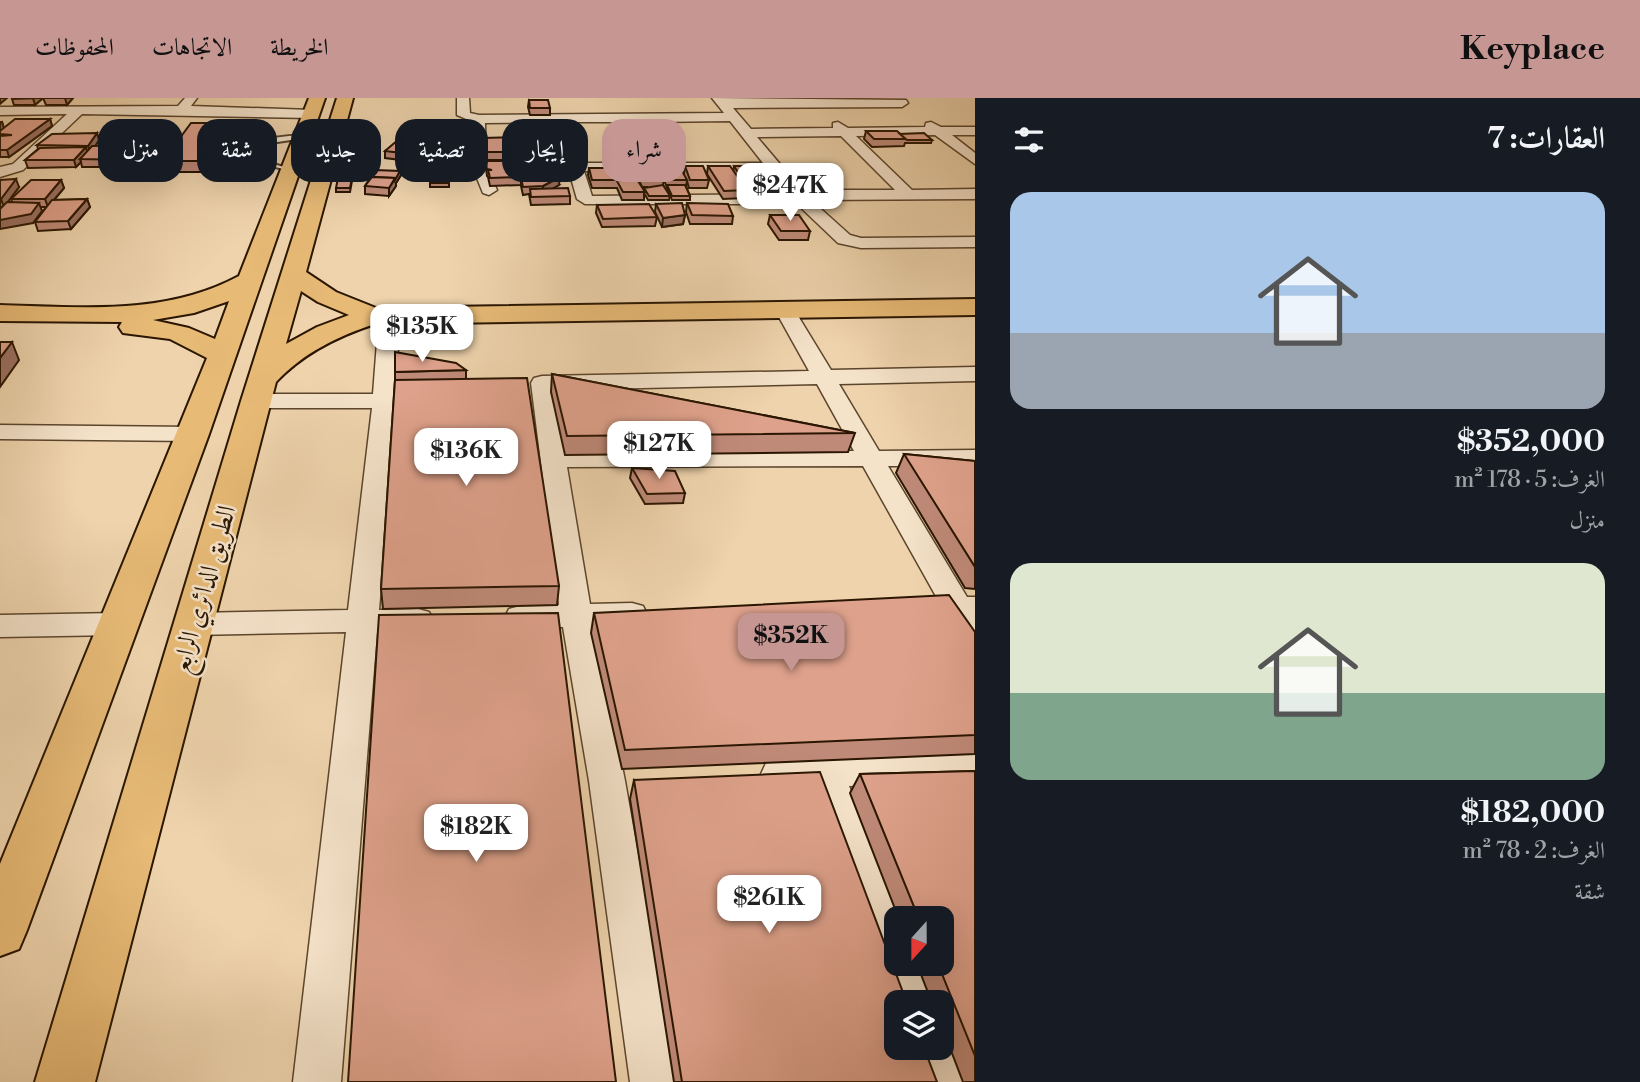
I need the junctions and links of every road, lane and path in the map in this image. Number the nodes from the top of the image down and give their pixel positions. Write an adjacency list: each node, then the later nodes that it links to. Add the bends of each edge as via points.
1 (191, 98): 6 (street)
2 (463, 98): 11 (street, via 464,115)
3 (898, 101): 4 (street); 13 (street, via 925,115)
4 (816, 104): 5 (street); 15 (street)
5 (724, 106): 10 (street); 16 (street)
6 (182, 110): 8 (street); 9 (street)
7 (0, 111): 8 (street)
8 (78, 111): 21 (street, via 18,167)
9 (319, 112): 20 (main road); 20 (lane, via 249,149 244,158); 29 (main road, الطريق الدائري الرابع)
10 (645, 118): 12 (street)
11 (478, 119)
12 (561, 119)
13 (937, 131): 14 (street); 15 (street); 17 (street)
14 (975, 131)
15 (845, 132): 16 (street); 25 (street)
16 (748, 134): 19 (street)
17 (975, 160)
18 (686, 167): 19 (street)
19 (775, 167): 27 (street)
20 (289, 170): 30 (main road)
21 (0, 172)
22 (486, 182): 24 (street)
23 (580, 182): 27 (street, via 585,199 591,201)
24 (489, 190)
25 (908, 194): 26 (street); 27 (street)
26 (975, 194)
27 (799, 197): 28 (street, via 844,239)
28 (975, 242)
29 (294, 275): 34 (main road, via 327,297); 39 (main road, الطريق الدائري الرابع)
30 (251, 279): 33 (main road, via 208,300 164,311); 36 (main road)
31 (975, 307): 32 (main road)
32 (785, 310): 34 (main road); 38 (street)
33 (0, 313)
34 (381, 316): 39 (main road, via 308,342 275,366); 40 (street)
35 (0, 329): 36 (main road, via 152,326 193,339)
36 (222, 356): 42 (main road)
37 (975, 374): 38 (street)
38 (824, 377): 43 (street); 45 (street, via 529,383)
39 (259, 391): 40 (street); 54 (main road, الطريق الدائري الرابع)
40 (393, 392): 52 (street)
41 (0, 432): 42 (street)
42 (193, 434): 53 (main road)
43 (872, 458): 44 (street); 45 (street); 46 (street)
44 (975, 458)
45 (555, 459): 49 (street)
46 (966, 608): 47 (street); 56 (street)
47 (890, 610)
48 (658, 614): 49 (street)
49 (576, 615): 50 (street); 65 (street, via 621,781)
50 (496, 618)
51 (443, 620): 52 (street)
52 (363, 622): 54 (street); 64 (street)
53 (118, 624): 55 (street); 61 (main road)
54 (193, 624): 63 (main road, الطريق الدائري الرابع)
55 (0, 626)
56 (975, 637)
57 (975, 766): 58 (street)
58 (825, 772): 59 (street); 60 (street)
59 (743, 776)
60 (884, 925)
61 (0, 930)
62 (936, 1060): 66 (street)
63 (65, 1082)
64 (317, 1082)
65 (654, 1082)
66 (944, 1082)

